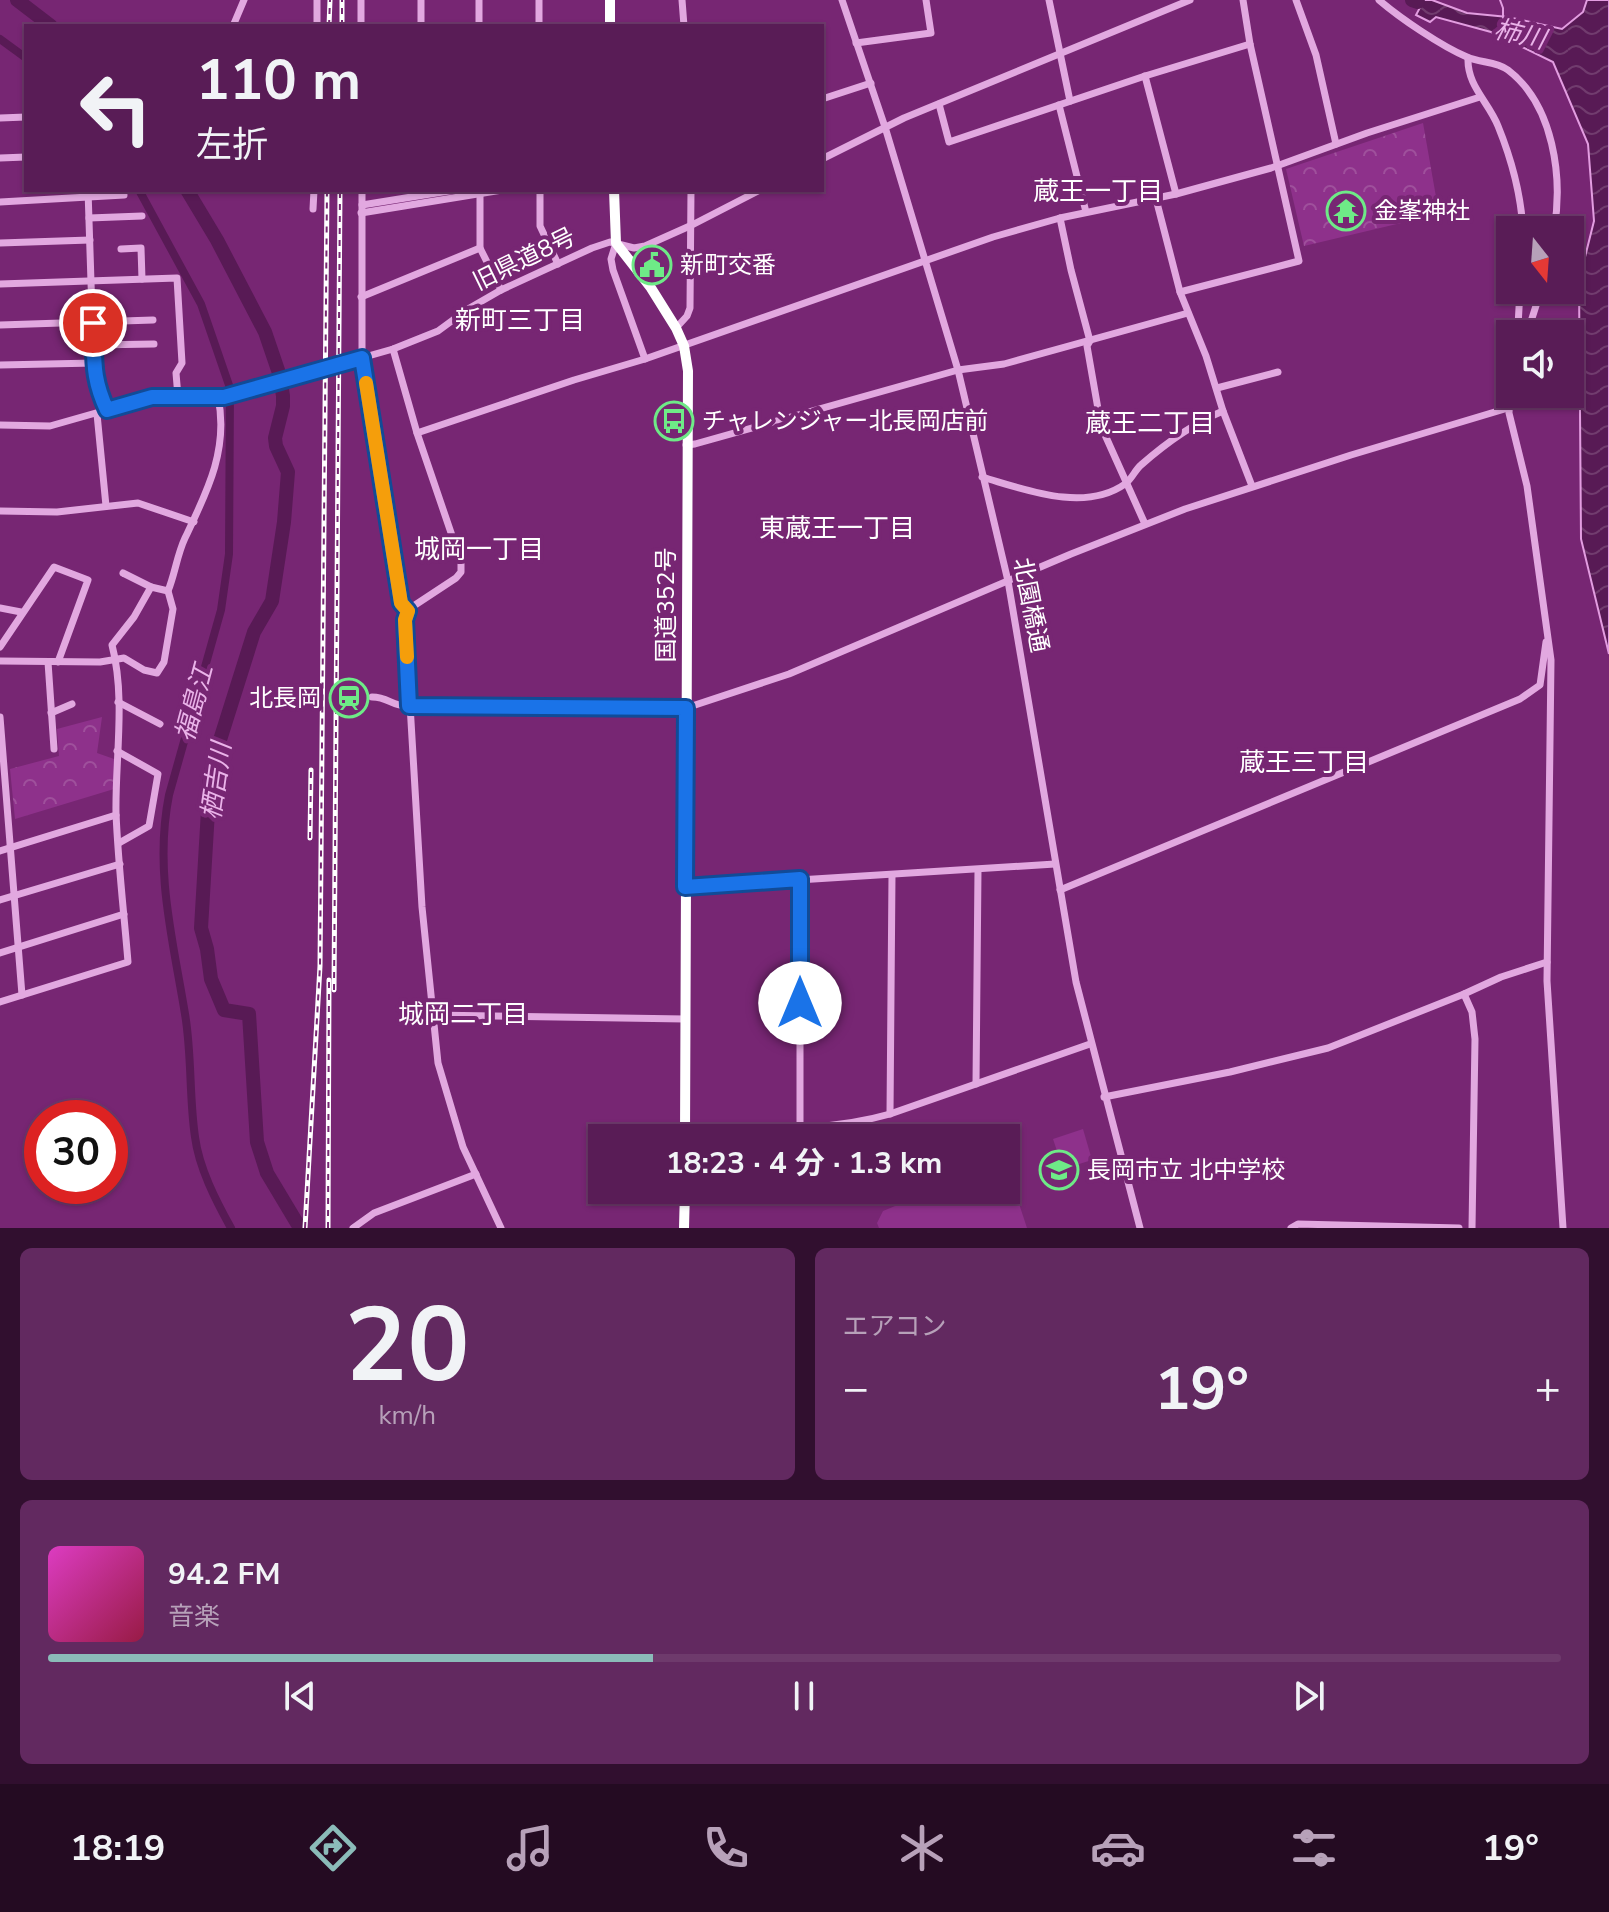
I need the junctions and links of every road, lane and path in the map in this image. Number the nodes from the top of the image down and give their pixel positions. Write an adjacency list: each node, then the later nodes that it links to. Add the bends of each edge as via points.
1 (244, 0): 16 (street)
2 (317, 0): 17 (street)
3 (361, 0): 18 (street)
4 (421, 0): 19 (street)
5 (479, 0): 20 (street)
6 (539, 0): 21 (street)
7 (610, 0): 22 (highway)
8 (682, 0): 23 (street)
9 (842, 0): 24 (street, 北園橋通)
10 (926, 0): 24 (street, via 931,33)
11 (1049, 0): 26 (street)
12 (1189, 0): 26 (street)
13 (1243, 0): 25 (street)
14 (1296, 0): 38 (street, via 1316,55)
15 (1379, 0): 27 (street)
16 (234, 24)
17 (317, 24)
18 (361, 24)
19 (421, 24)
20 (479, 24)
21 (539, 24)
22 (610, 24)
23 (684, 24)
24 (856, 43): 29 (street, 北園橋通)
25 (1250, 44): 28 (street); 42 (street)
26 (1061, 53): 32 (street); 33 (street)
27 (1468, 58): 30 (street); 61 (street, via 1509,71 1539,112 1558,174)
28 (1145, 76): 32 (street); 52 (street)
29 (871, 83): 31 (street); 37 (street, 北園橋通)
30 (1480, 97): 38 (street); 60 (street, via 1497,123 1510,160)
31 (824, 98)
32 (1070, 101): 34 (street)
33 (939, 104): 34 (street, via 949,142); 37 (street)
34 (1059, 105): 58 (street)
35 (24, 117): 36 (street)
36 (0, 118)
37 (885, 127): 41 (street); 70 (street, 北園橋通)
38 (1336, 144): 42 (street)
39 (24, 157): 40 (street)
40 (0, 158)
41 (824, 158)
42 (1279, 165): 52 (street); 76 (street, via 1299,261)
43 (314, 192): 56 (street)
44 (362, 192): 57 (street)
45 (480, 192): 57 (street); 68 (street)
46 (540, 192): 71 (street, via 540,226)
47 (614, 192): 67 (highway)
48 (691, 192): 64 (street)
49 (756, 192): 64 (street, 旧県道8号)
50 (421, 193): 57 (street)
51 (88, 194): 53 (street); 55 (street); 62 (street)
52 (1176, 194): 54 (street)
53 (124, 195)
54 (1156, 199): 58 (street); 76 (street)
55 (0, 202)
56 (313, 209)
57 (361, 209): 77 (street)
58 (1086, 212): 63 (street)
59 (142, 216): 62 (street)
60 (1520, 216)
61 (1556, 216)
62 (89, 218): 65 (street)
63 (1060, 218): 70 (street); 83 (street)
64 (692, 225): 67 (street, 旧県道8号, via 645,246); 82 (street, via 690,308)
65 (90, 240): 66 (street); 73 (street)
66 (0, 243)
67 (616, 243): 71 (street, 旧県道8号); 82 (highway, 国道352号); 89 (street, via 613,270)
68 (480, 248): 75 (street); 77 (street)
69 (121, 249): 72 (street, via 141,248)
70 (925, 259): 86 (street); 92 (street, 北園橋通)
71 (558, 264): 75 (street, 旧県道8号)
72 (142, 279): 73 (street); 95 (street, via 177,278 182,363 176,373)
73 (90, 280): 74 (street); 80 (street)
74 (0, 284)
75 (501, 290): 87 (street, 旧県道8号, via 438,331)
76 (1180, 292): 78 (street)
77 (361, 297): 88 (street)
78 (1188, 313): 83 (street); 94 (street)
79 (153, 320): 80 (street)
80 (93, 323): 81 (street); 85 (street)
81 (0, 325)
82 (676, 328): 86 (highway, 国道352号)
83 (1090, 341): 92 (street, via 1004,364); 105 (street, via 1101,426)
84 (154, 344): 85 (street)
85 (94, 345): 90 (street)
86 (684, 346): 89 (street); 103 (highway, 国道352号)
87 (393, 349): 88 (street, 旧県道8号); 102 (street)
88 (362, 358): 96 (street, 旧県道8号); 116 (street, via 401,603)
89 (645, 359): 102 (street)
90 (95, 363): 91 (street); 98 (street, via 96,387)
91 (0, 365)
92 (958, 370): 103 (street); 104 (street, 北園橋通)
93 (1278, 372): 94 (street)
94 (1217, 388): 99 (street)
95 (178, 397): 96 (street); 98 (street, via 152,397)
96 (221, 397): 109 (street, via 220,456)
97 (1508, 408): 106 (street); 118 (street, via 1527,486)
98 (107, 410): 100 (street)
99 (1223, 411): 105 (street, via 1193,424 1138,467); 106 (street)
100 (97, 414): 101 (street, via 50,426); 107 (street)
101 (0, 425)
102 (417, 433): 116 (street, via 462,566 452,582)
103 (686, 445): 128 (highway, 国道352号)
104 (982, 477): 105 (street, via 1024,491 1088,497); 112 (street, 北園橋通)
105 (1126, 483): 110 (street)
106 (1252, 486): 110 (street)
107 (106, 506): 108 (street); 109 (street, via 138,503)
108 (0, 511)
109 (194, 522): 114 (street)
110 (1145, 524): 112 (street)
111 (123, 573): 113 (street)
112 (1008, 581): 128 (street, via 789,674); 142 (street, 北園橋通)
113 (151, 587): 114 (street); 120 (street, via 112,645)
114 (168, 591): 120 (street, via 173,609 161,671 151,673)
115 (0, 608): 117 (street)
116 (408, 611): 127 (street)
117 (21, 612): 119 (street); 123 (street, via 54,567 88,580)
118 (1548, 636): 147 (street, via 1540,685 1532,692); 153 (street, via 1552,706)
119 (0, 647)
120 (116, 659): 123 (street); 125 (street)
121 (0, 661): 122 (street)
122 (48, 662): 123 (street); 129 (street)
123 (58, 662)
124 (372, 697): 127 (street)
125 (118, 702): 131 (street); 134 (street)
126 (72, 704): 129 (street)
127 (409, 706): 128 (main road); 157 (street)
128 (686, 708): 146 (highway, 国道352号)
129 (51, 713): 132 (street)
130 (0, 717): 133 (street)
131 (160, 724)
132 (54, 749)
133 (1, 751): 135 (street)
134 (117, 751): 137 (street); 138 (street, via 158,774 149,826)
135 (2, 772): 136 (street)
136 (3, 799): 139 (street)
137 (116, 815): 138 (street); 139 (street)
138 (119, 843): 141 (street)
139 (10, 848): 140 (street); 148 (street)
140 (0, 851)
141 (120, 864): 148 (street); 150 (street)
142 (1055, 864): 143 (street); 147 (street, 北園橋通)
143 (978, 870): 144 (street); 160 (street)
144 (892, 875): 145 (street); 162 (street)
145 (800, 879): 146 (street); 164 (street)
146 (685, 887): 158 (highway, 国道352号)
147 (1060, 890): 159 (street, 北園橋通)
148 (14, 895): 149 (street); 151 (street)
149 (0, 900)
150 (124, 914): 151 (street); 155 (street, via 128,962)
151 (18, 947): 152 (street); 155 (street)
152 (0, 953)
153 (1547, 962): 154 (street); 175 (street)
154 (1464, 994): 161 (street, via 1328,1048); 174 (street, via 1475,1039)
155 (22, 995): 156 (street)
156 (0, 1002)
157 (431, 1015): 158 (street); 166 (street, via 440,1078)
158 (685, 1019): 163 (highway, 国道352号)
159 (1090, 1044): 160 (street); 161 (street, 北園橋通)
160 (976, 1084): 162 (street)
161 (1104, 1097): 171 (street, 北園橋通)
162 (890, 1114): 165 (street)
163 (686, 1124)
164 (800, 1124)
165 (846, 1124)
166 (476, 1174): 168 (street, via 374,1213); 169 (street)
167 (685, 1204): 170 (highway)
168 (353, 1228)
169 (501, 1228)
170 (684, 1228)
171 (1140, 1228)
172 (1291, 1228): 173 (street)
173 (1459, 1228)
174 (1472, 1228)
175 (1563, 1228)

